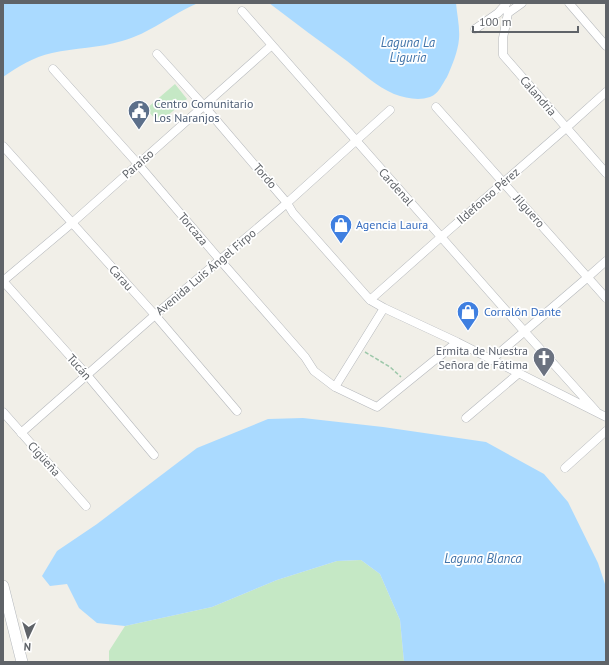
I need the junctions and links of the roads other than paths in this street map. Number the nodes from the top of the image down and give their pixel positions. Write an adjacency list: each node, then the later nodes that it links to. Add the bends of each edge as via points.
1 (522, 3): 3 (street)
2 (569, 3): 7 (street)
3 (506, 8): 5 (street); 14 (street, Calandria, via 503,55)
4 (242, 11): 6 (street, Cardenal)
5 (475, 29)
6 (272, 45): 11 (street, Paraíso); 15 (street, Cardenal)
7 (606, 46)
8 (157, 54): 11 (street, Tordo)
9 (53, 69): 17 (street, Torcaza)
10 (606, 92): 14 (street, Ildefonso Pérez)
11 (204, 106): 17 (street, Paraíso); 20 (street, Tordo)
12 (436, 107): 19 (street, Jilguero)
13 (390, 110): 15 (street, Avenida Luis Ángel Firpo)
14 (566, 128): 18 (street, Calandria); 19 (street, Ildefonso Pérez)
15 (355, 141): 20 (street, Avenida Luis Ángel Firpo); 22 (street, Cardenal)
16 (3, 146): 21 (street, Carau)
17 (138, 164): 21 (street, Paraíso); 23 (street, Torcaza)
18 (606, 173)
19 (503, 182): 22 (street, Ildefonso Pérez); 25 (street, Jilguero)
20 (287, 202): 23 (street, Avenida Luis Ángel Firpo); 28 (street, Tordo, via 293,213)
21 (72, 223): 26 (street, Paraíso); 30 (street, Carau)
22 (441, 237): 28 (street, Ildefonso Pérez); 31 (street, Cardenal)
23 (220, 260): 30 (street, Avenida Luis Ángel Firpo); 36 (street, Torcaza, via 305,357 314,371)
24 (606, 261): 25 (street)
25 (588, 277): 27 (street, Jilguero); 31 (street)
26 (3, 281): 35 (street, Tucán)
27 (606, 298)
28 (370, 300): 29 (street, Tordo)
29 (384, 308): 32 (street, Tordo); 36 (street)
30 (155, 316): 35 (street, Avenida Luis Ángel Firpo); 37 (street, Carau)
31 (524, 331): 33 (street); 39 (street, Cardenal)
32 (456, 342): 33 (street, Tordo); 36 (street, Torcaza, via 377,407)
33 (492, 360): 34 (street, Tordo)
34 (519, 373): 39 (street, Tordo); 40 (street)
35 (87, 376): 42 (street, Avenida Luis Ángel Firpo); 43 (street, Tucán)
36 (335, 387)
37 (237, 410)
38 (3, 412): 42 (street, Cigüeña)
39 (603, 416)
40 (466, 418)
41 (606, 431): 44 (street)
42 (21, 433): 45 (street, Cigüeña)
43 (154, 455)
44 (565, 468)
45 (86, 506)
46 (3, 586): 47 (street)
47 (22, 662)

